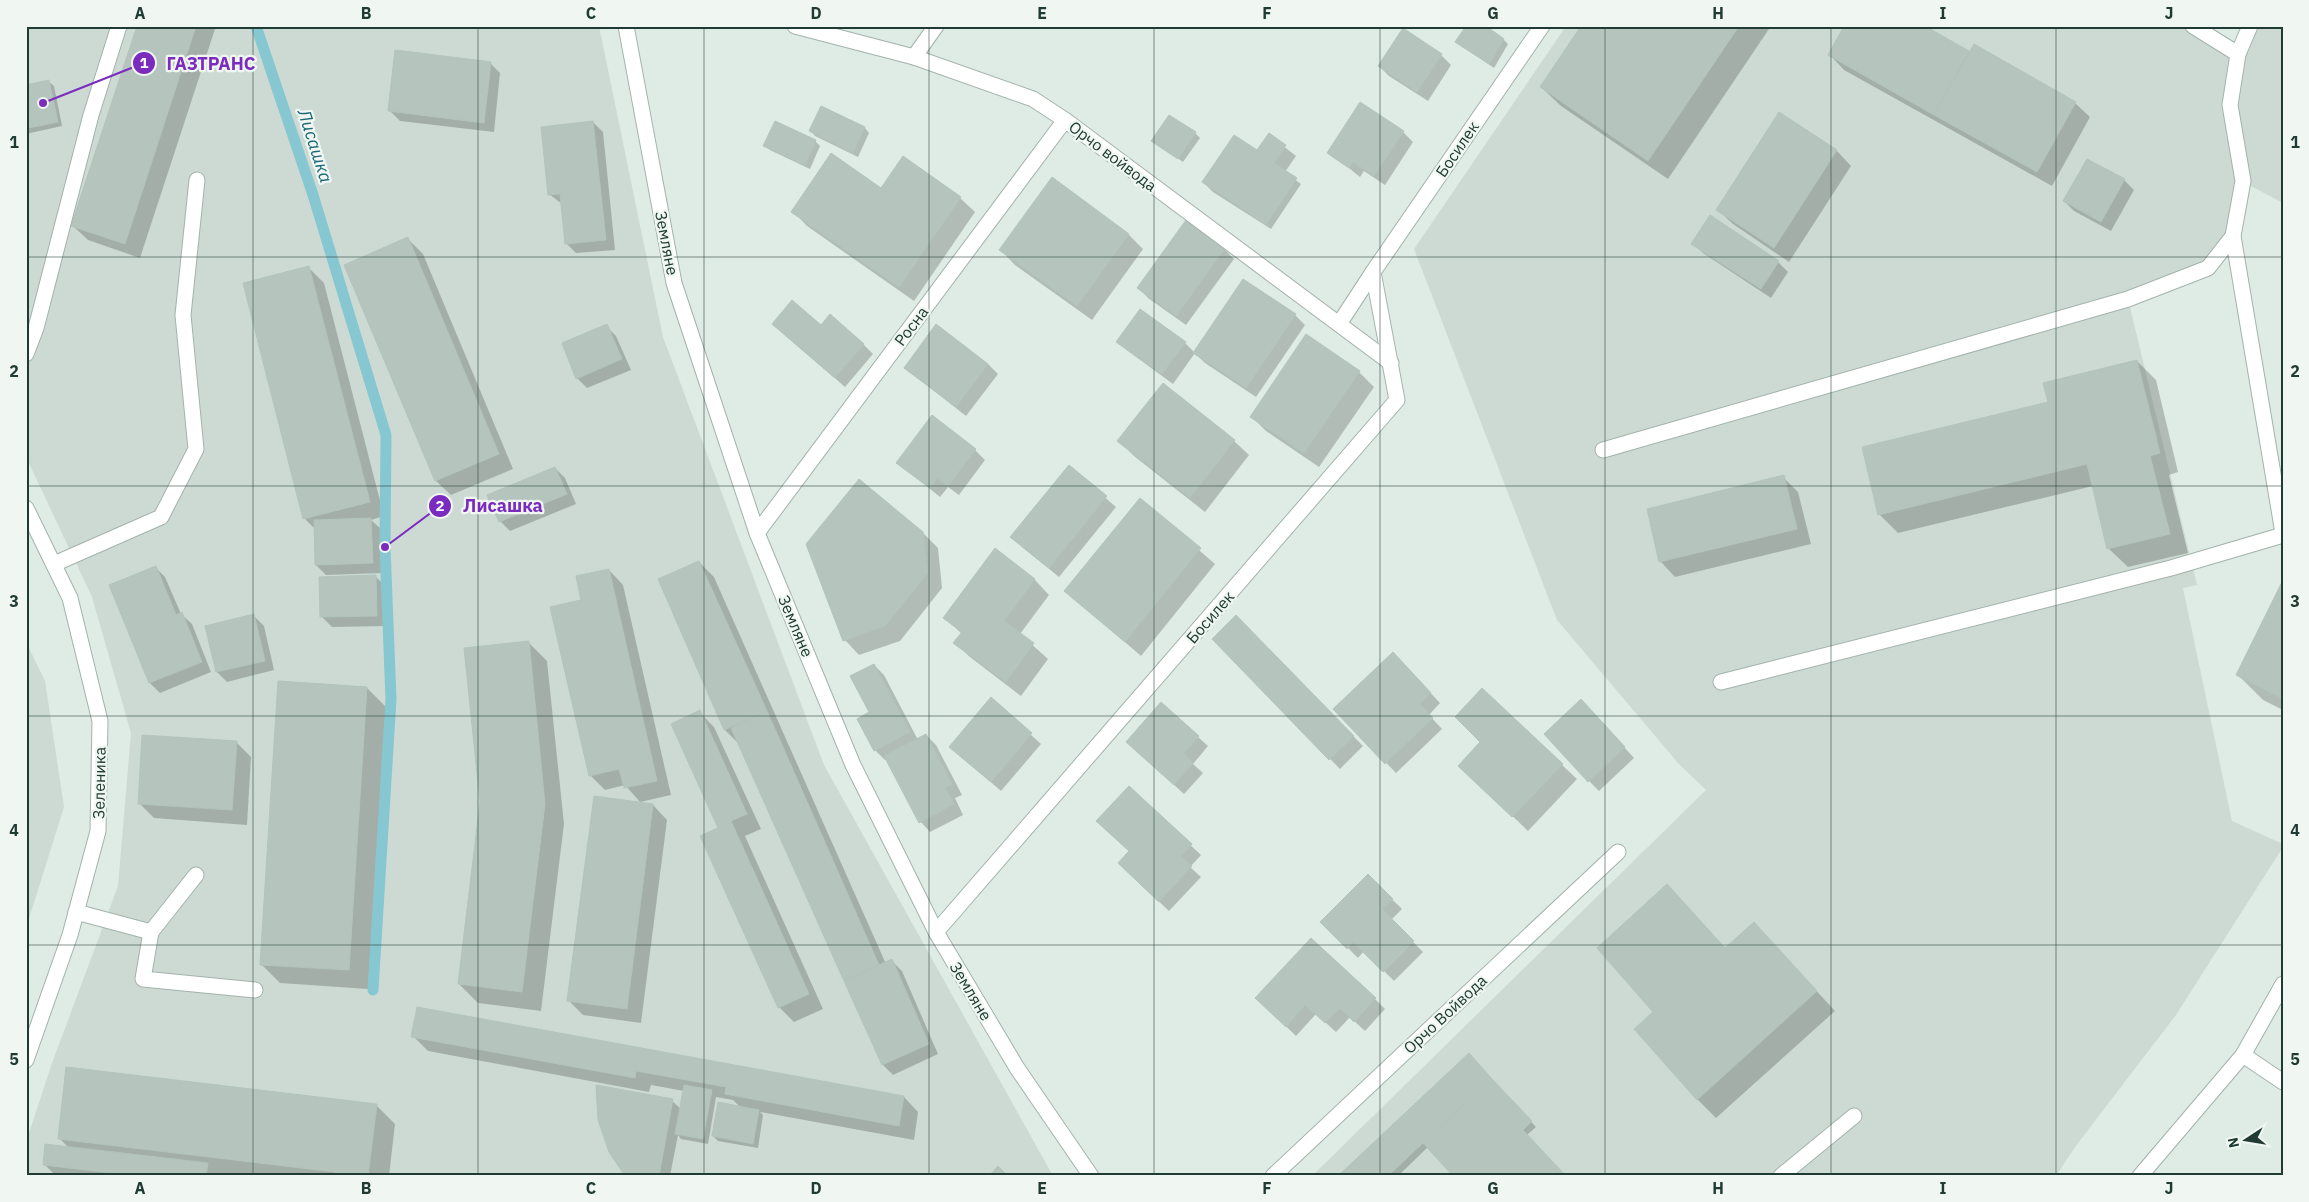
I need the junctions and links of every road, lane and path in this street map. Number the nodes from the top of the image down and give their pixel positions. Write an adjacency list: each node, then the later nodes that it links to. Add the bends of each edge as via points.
1 (120, 26): 15 (street, via 91,115 36,328)
2 (626, 26): 19 (street, Земляне, via 674,283)
3 (795, 26): 9 (street, Орчо войвода)
4 (936, 26): 9 (street)
5 (1542, 26): 13 (street, Босилек)
6 (2193, 26): 8 (street)
7 (2250, 26): 8 (street)
8 (2238, 54): 12 (street, via 2230,105 2243,181)
9 (914, 57): 10 (street, Орчо войвода, via 1033,99)
10 (1064, 120): 14 (street, Орчо войвода); 19 (street, Росна)
11 (197, 180): 21 (street, via 184,315 196,448 161,517)
12 (2233, 236): 17 (street, via 2208,268 2128,299); 20 (street)
13 (1373, 272): 14 (street, Босилек); 16 (street, Босилек)
14 (1339, 324): 16 (street, Орчо войвода)
15 (26, 354)
16 (1391, 363): 27 (street, Босилек, via 1398,400)
17 (1604, 450)
18 (26, 508): 21 (street, Зеленика)
19 (757, 533): 27 (street, Земляне, via 853,765)
20 (2283, 534): 22 (street, via 2171,568)
21 (54, 564): 25 (street, Зеленика, via 70,598 100,721 98,831)
22 (1722, 682)
23 (1618, 852): 35 (street, Орчо Войвода)
24 (196, 875): 26 (street)
25 (76, 912): 26 (street); 31 (street, Зеленика)
26 (150, 932): 29 (street, via 143,979)
27 (936, 932): 34 (street, Земляне, via 1017,1068)
28 (2283, 984): 30 (street)
29 (255, 990)
30 (2243, 1054): 32 (street); 37 (street)
31 (26, 1060)
32 (2283, 1082)
33 (1854, 1116): 36 (street)
34 (1091, 1176)
35 (1273, 1176)
36 (1782, 1176)
37 (2140, 1176)

